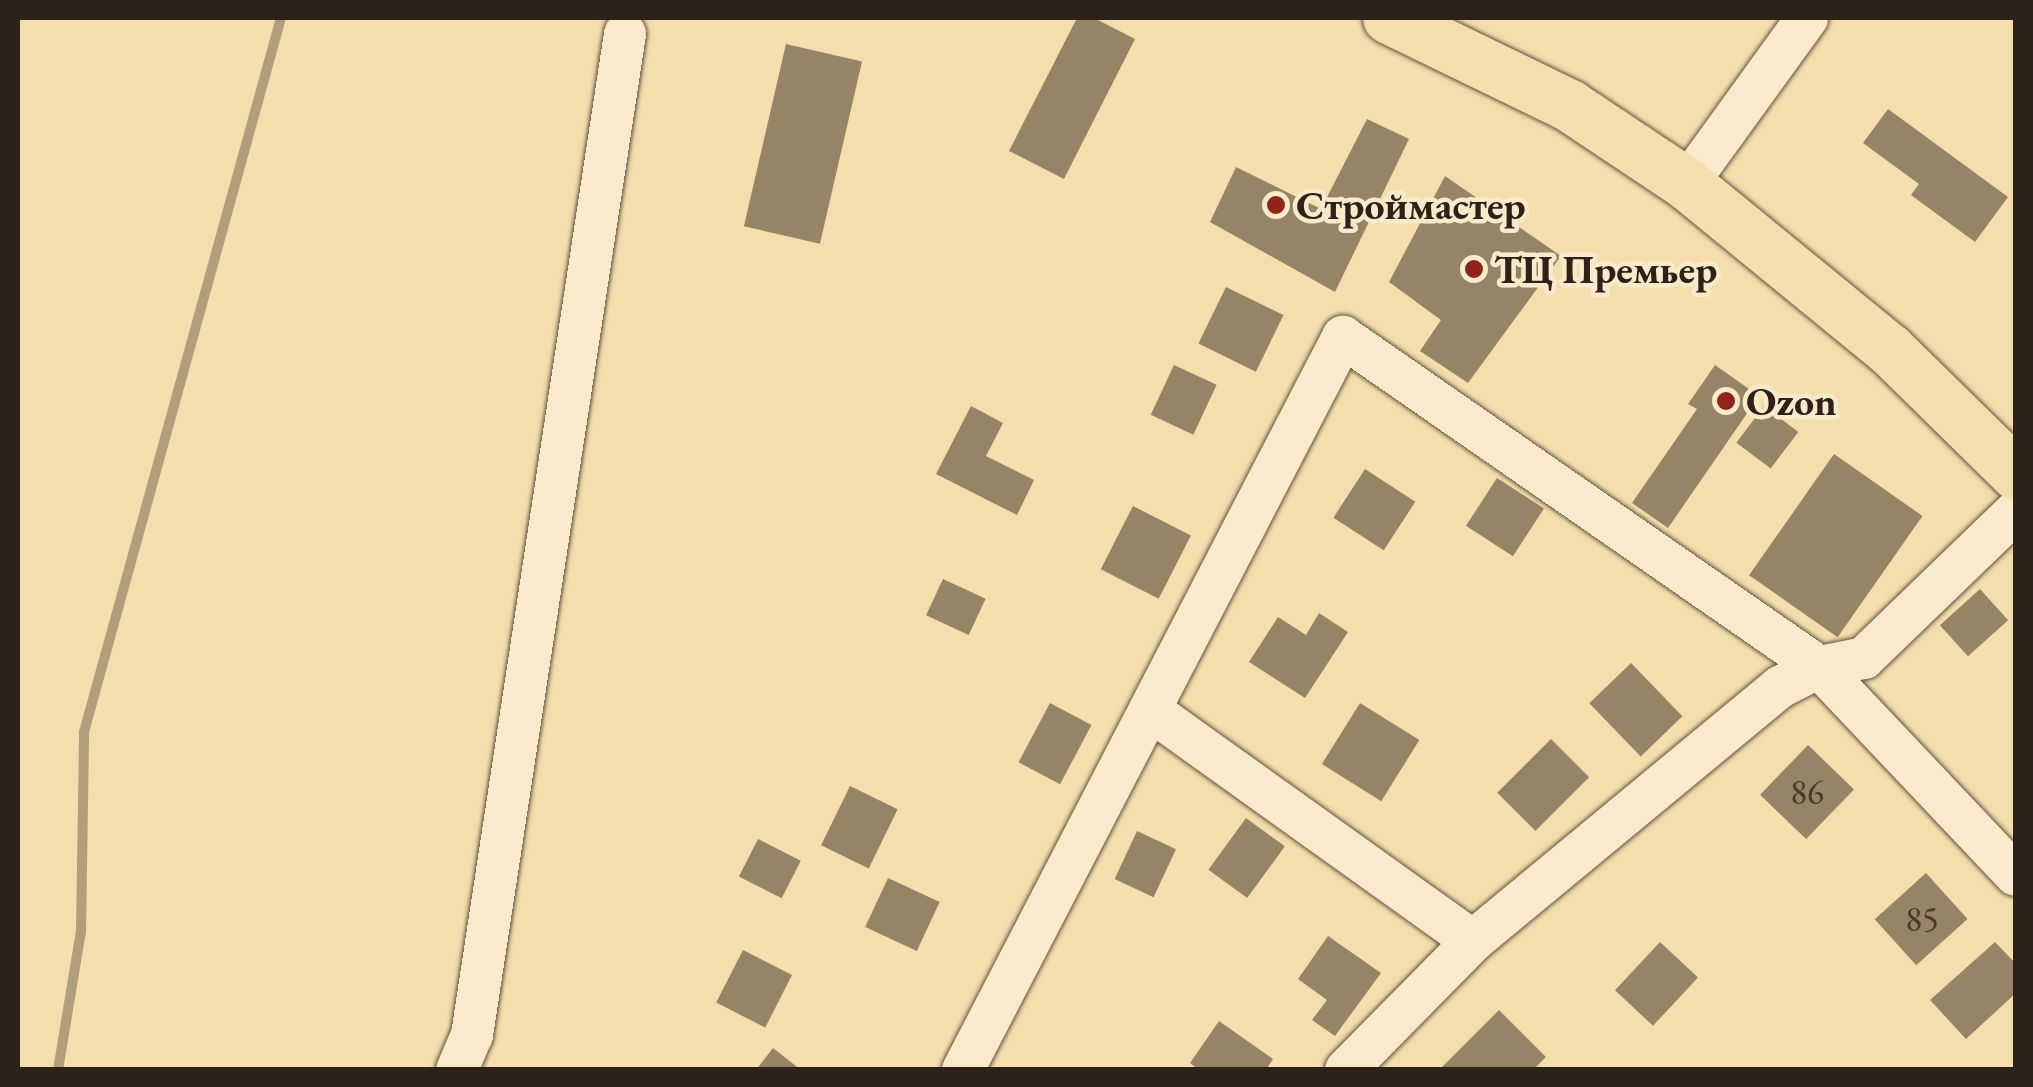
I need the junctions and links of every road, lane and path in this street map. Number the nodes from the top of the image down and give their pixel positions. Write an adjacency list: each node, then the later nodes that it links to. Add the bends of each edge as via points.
1 (1389, 18): 4 (main road, via 1570,106)
2 (1807, 18): 4 (lane)
3 (625, 34): 11 (lane, via 472,1035)
4 (1687, 184): 5 (main road, via 1890,350)
5 (2016, 474)
6 (2016, 511): 7 (lane, via 1864,658)
7 (1819, 668): 8 (lane, via 1343,337); 9 (lane); 10 (lane, via 1780,687)
8 (1150, 710): 10 (lane); 12 (lane)
9 (2016, 875)
10 (1473, 941): 13 (lane)
11 (457, 1070)
12 (964, 1070)
13 (1346, 1070)

